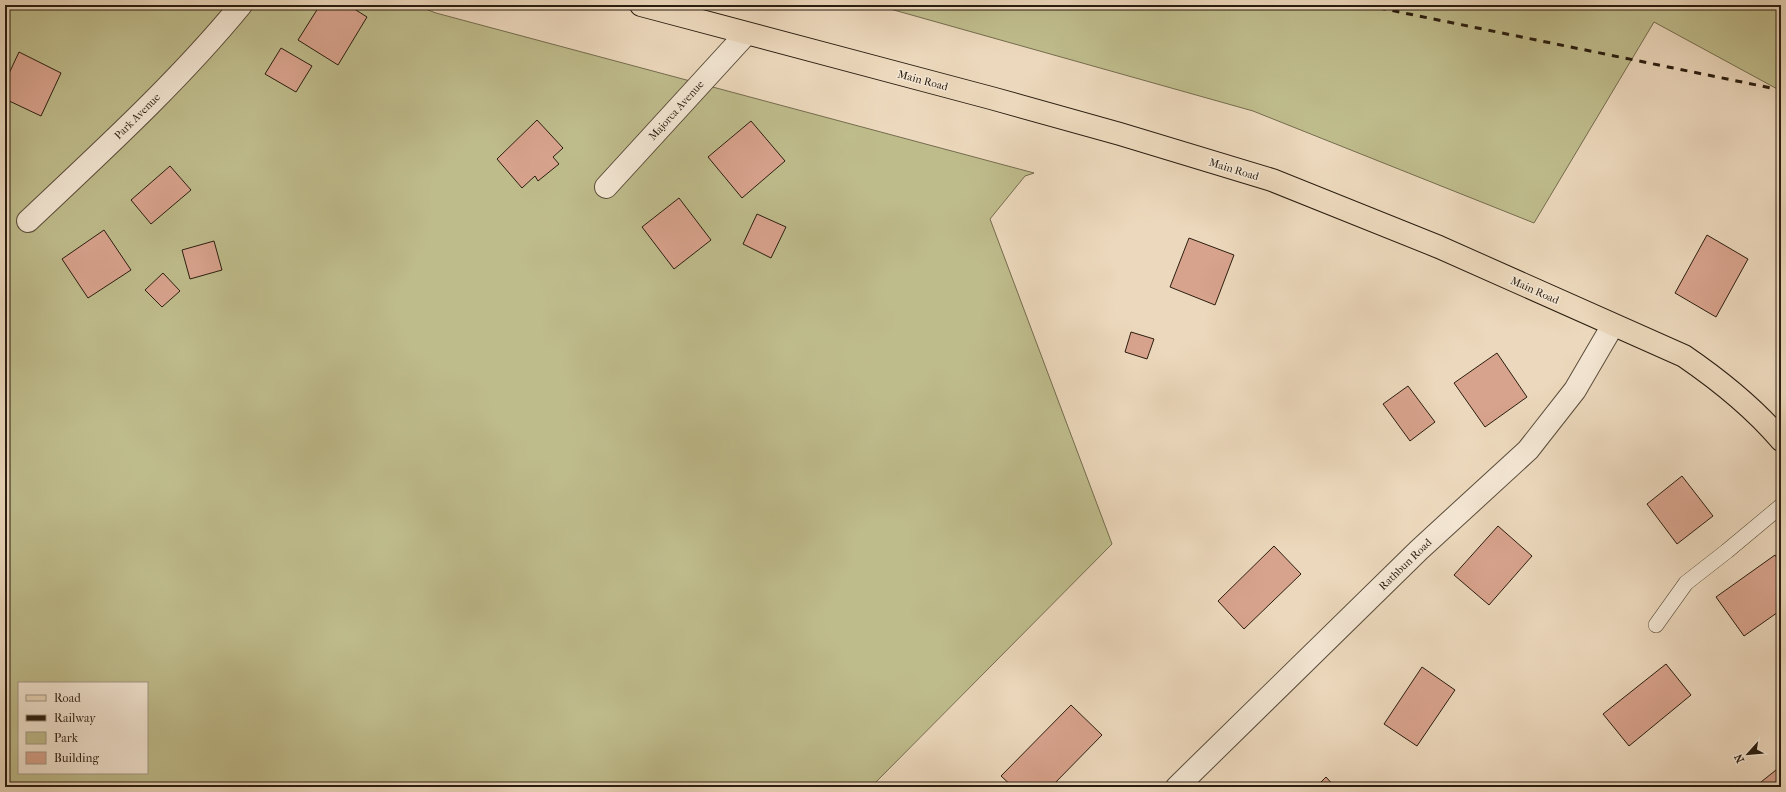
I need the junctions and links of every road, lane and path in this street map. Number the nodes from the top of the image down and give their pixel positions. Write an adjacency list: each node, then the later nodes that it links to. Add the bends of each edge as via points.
1 (241, 5): 5 (street, Park Avenue, via 205,48)
2 (641, 5): 3 (main road, Main Road)
3 (746, 34): 4 (street, Majorca Avenue); 6 (main road, Main Road, via 1052,115 1272,180 1439,247)
4 (606, 187)
5 (28, 222)
6 (1613, 325): 7 (main road, Main Road, via 1684,356 1756,412); 10 (street, Rathbun Road, via 1575,390 1528,450 1419,550)
7 (1781, 440)
8 (1781, 506): 9 (lane, via 1686,583)
9 (1656, 625)
10 (1177, 787)

